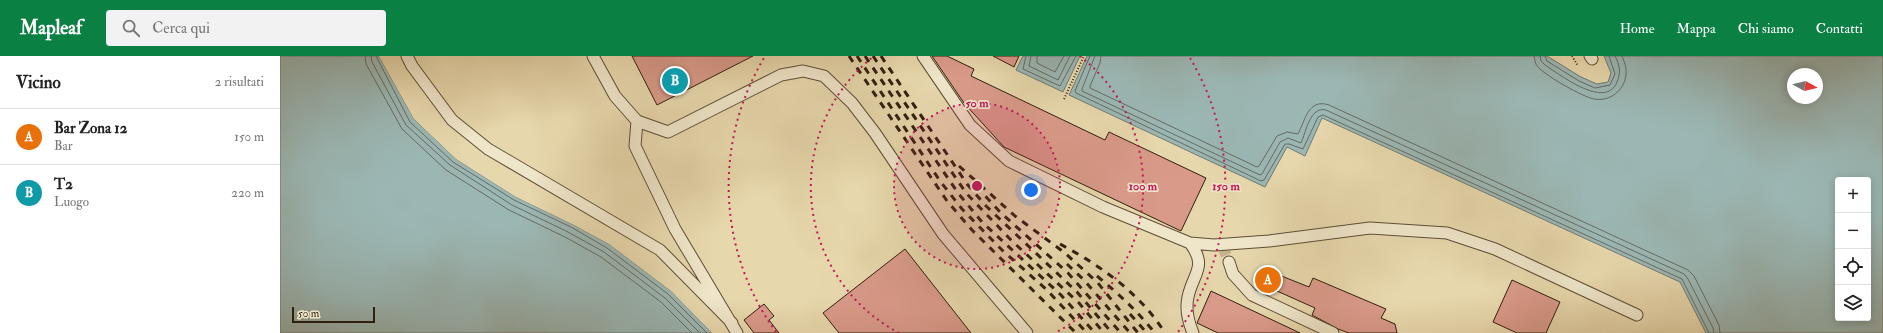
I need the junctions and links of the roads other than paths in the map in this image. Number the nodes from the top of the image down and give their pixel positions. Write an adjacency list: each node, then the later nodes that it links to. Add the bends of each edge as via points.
1 (407, 56): 8 (lane, via 452,120 488,149 660,250)
2 (593, 56): 4 (lane, via 615,96)
3 (923, 56): 5 (lane, via 970,125 1009,161 1103,207)
4 (637, 121): 8 (lane, via 635,146 675,229); 10 (lane, via 668,132 781,75 803,71 824,76 852,103 875,133 942,234)
5 (1190, 242): 7 (lane, via 1222,245 1370,228 1447,233 1495,250); 11 (lane, via 1199,259 1196,278 1188,297 1186,315)
6 (1229, 262): 12 (lane, via 1233,274 1252,295)
7 (1636, 314)
8 (732, 323): 9 (lane)
9 (737, 333)
10 (1027, 333)
11 (1193, 333)
12 (1333, 333)

